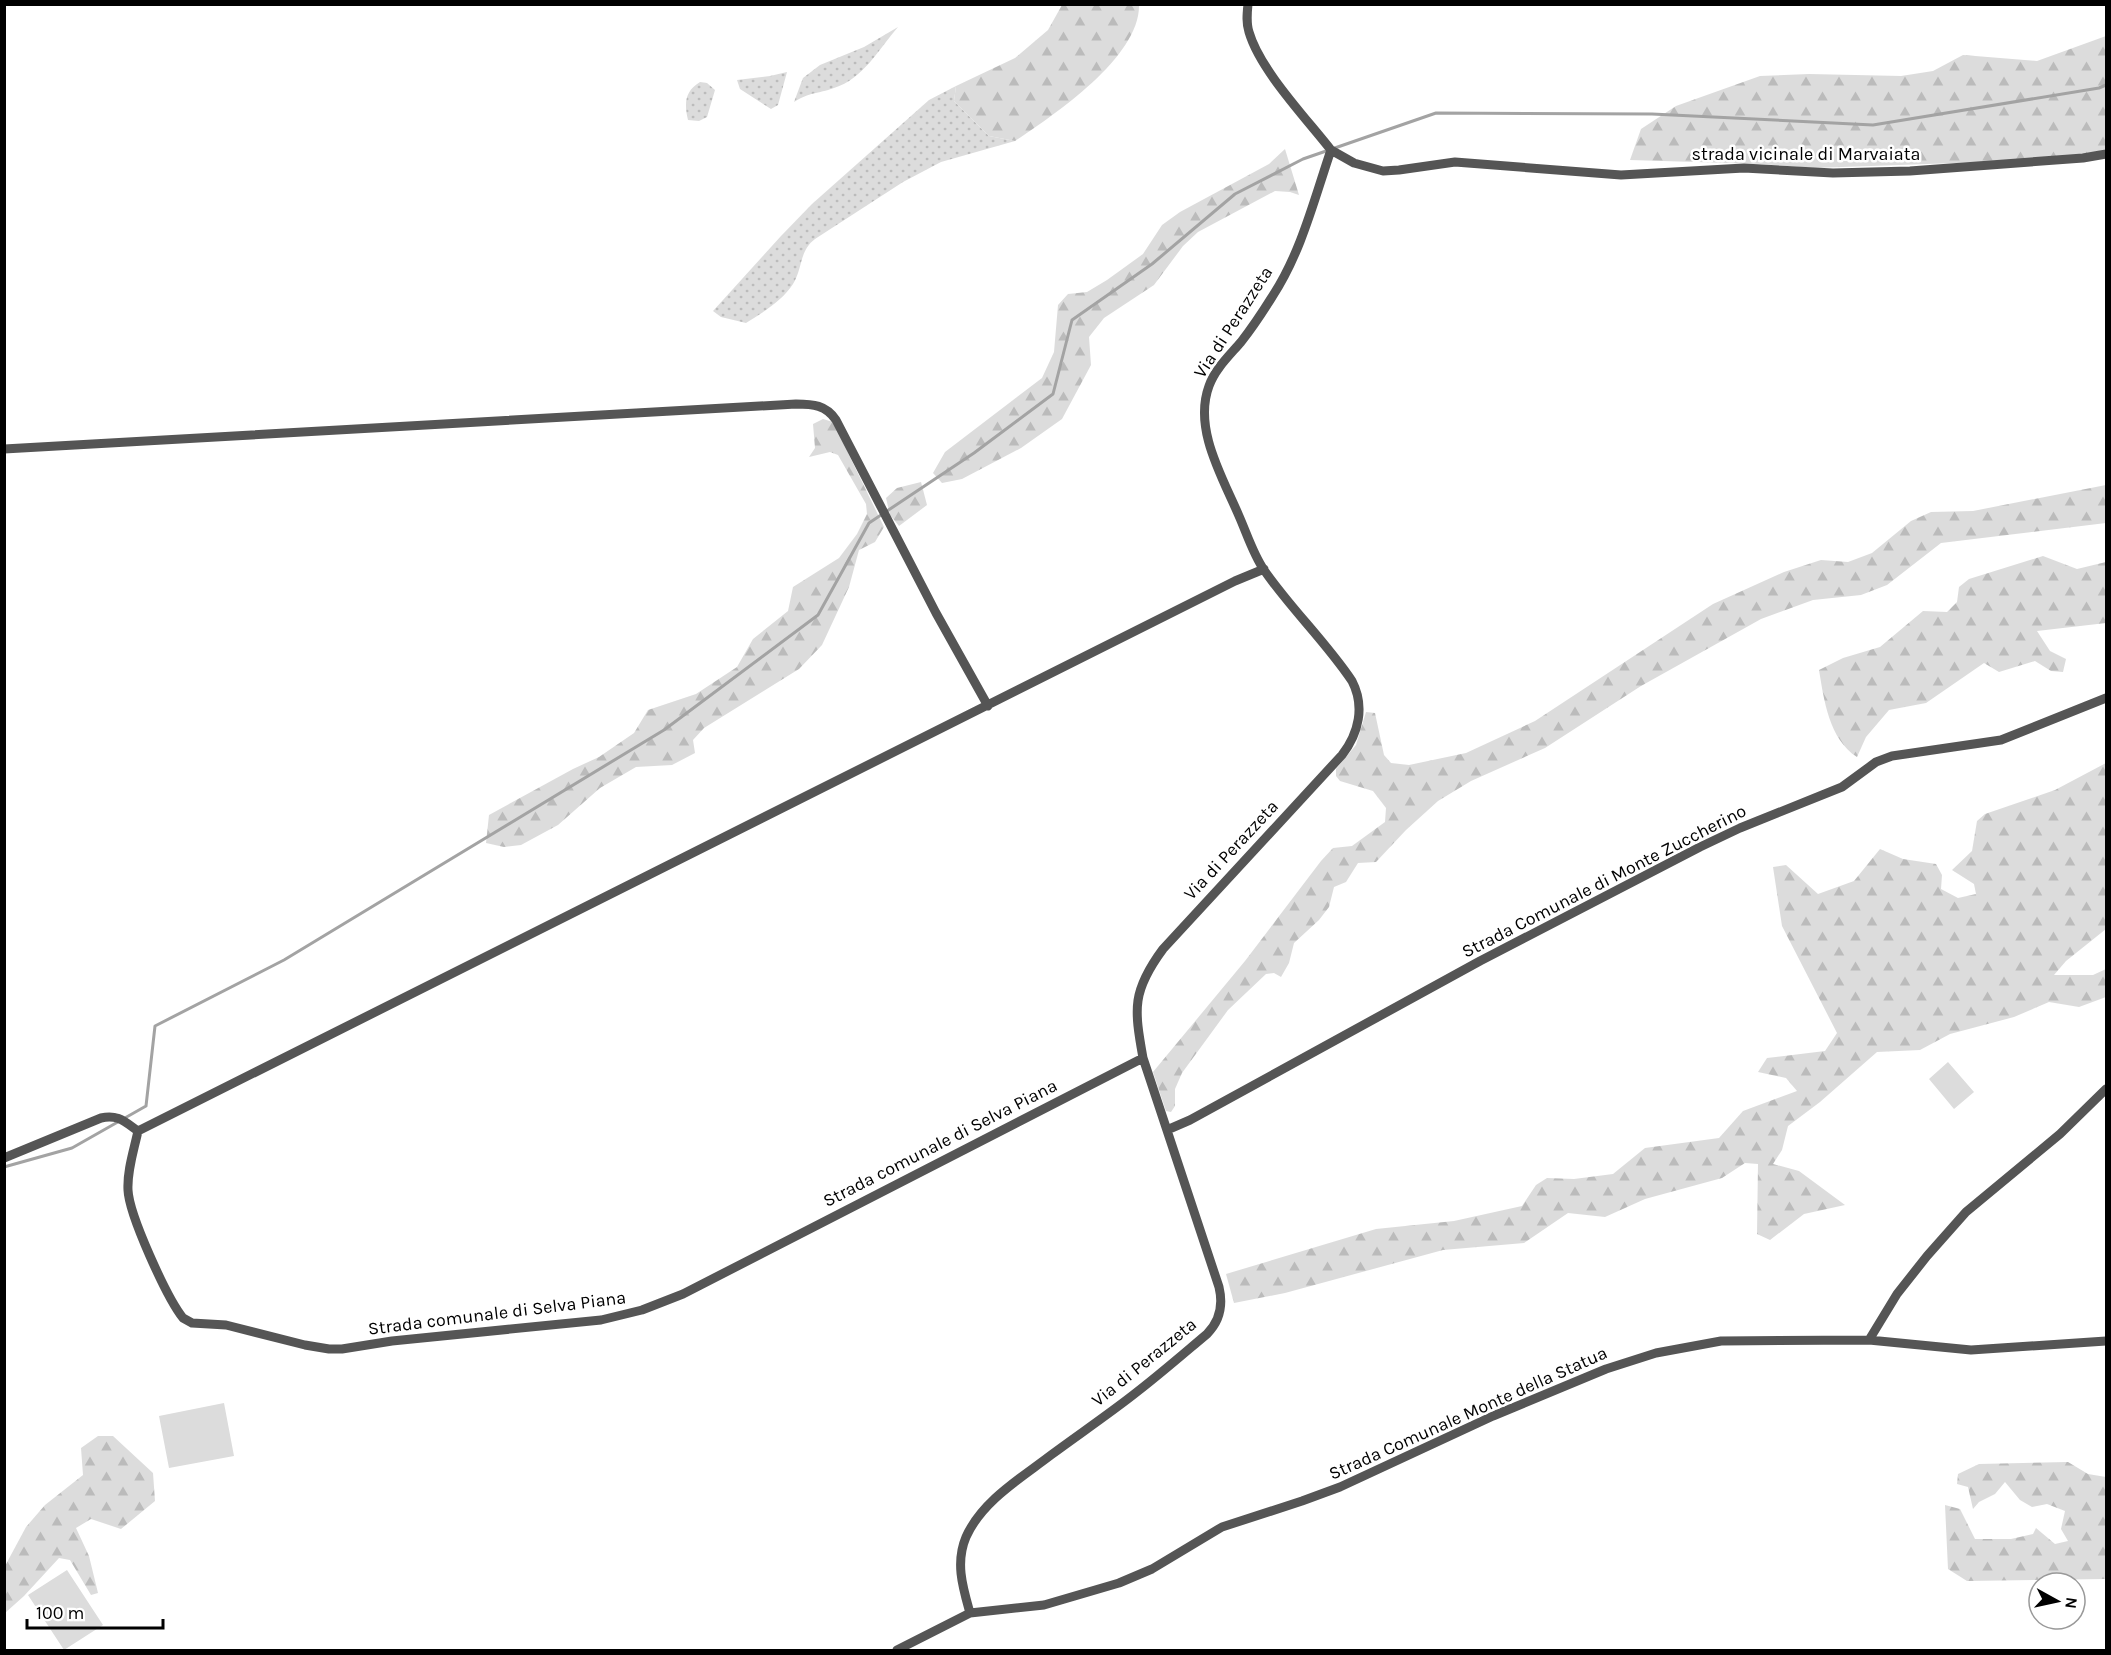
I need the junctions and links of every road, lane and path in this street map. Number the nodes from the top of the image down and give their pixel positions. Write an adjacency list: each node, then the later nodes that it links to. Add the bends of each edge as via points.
1 (1248, 4): 2 (street, via 1248,27 1255,47)
2 (1331, 150): 3 (street, strada vicinale di Marvaiata, via 1349,161 1383,171 1455,162 1621,175 1744,168 1833,173 1918,170); 5 (street, Via di Perazzeta, via 1286,273 1257,320 1218,370 1206,396 1211,447)
3 (2106, 154)
4 (4, 449): 7 (street, via 796,404 818,406 836,420)
5 (1264, 569): 7 (street); 8 (street, Via di Perazzeta, via 1352,681 1359,700 1357,728 1342,755 1154,962 1136,1003)
6 (2106, 698): 10 (street, Strada Comunale di Monte Zuccherino, via 2001,740 1880,760 1842,787 1700,847)
7 (988, 706): 11 (street)
8 (1143, 1058): 10 (street, Via di Perazzeta); 11 (street, Strada comunale di Selva Piana, via 652,1307 601,1320 342,1349 305,1346 183,1318 131,1208 128,1175)
9 (2106, 1089): 13 (street, via 2060,1134 1966,1212 1897,1294)
10 (1167, 1130): 15 (street, Via di Perazzeta, via 1219,1287 1218,1318 1207,1334 982,1513 966,1538 961,1555)
11 (138, 1131): 12 (street, via 119,1117 109,1116)
12 (4, 1158)
13 (1869, 1340): 14 (street, Strada Comunale Monte della Statua, via 1971,1350); 15 (street, Strada Comunale Monte della Statua, via 1721,1341 1646,1356 1494,1416 1330,1491 1222,1527 1152,1569 1119,1583 1044,1605)
14 (2106, 1341)
15 (970, 1613): 16 (street)
16 (897, 1650)

